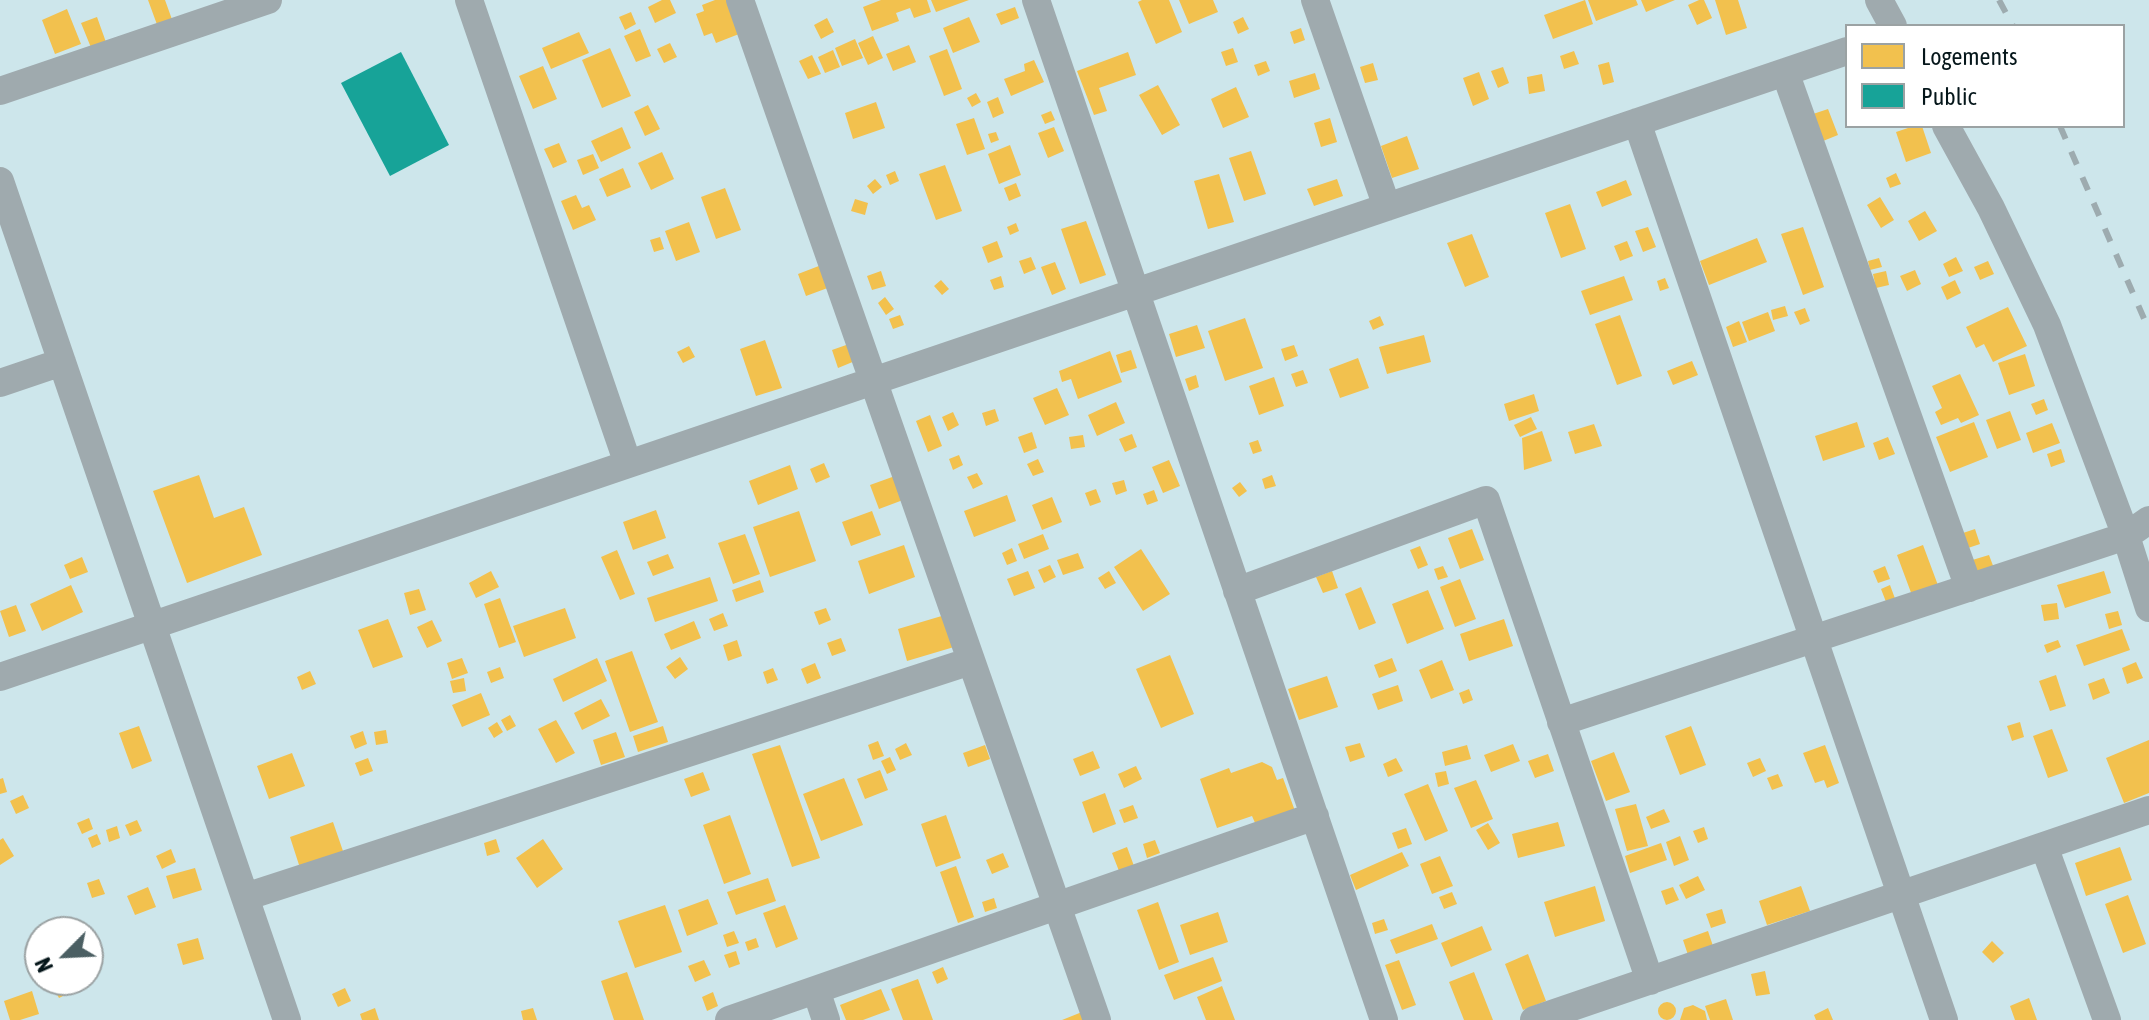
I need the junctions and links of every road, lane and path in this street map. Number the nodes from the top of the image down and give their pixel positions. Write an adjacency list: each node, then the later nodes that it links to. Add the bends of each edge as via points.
1 (268, 0): 10 (street)
2 (469, 0): 19 (street)
3 (740, 0): 17 (street)
4 (1036, 0): 15 (street)
5 (1315, 0): 14 (street)
6 (1879, 0): 7 (street)
7 (1892, 24)
8 (1845, 52): 9 (street)
9 (1785, 72): 11 (street); 21 (street)
10 (0, 91)
11 (1637, 122): 14 (street); 25 (street)
12 (1947, 128): 20 (street, via 2047,325)
13 (0, 181): 16 (street)
14 (1387, 207): 15 (street)
15 (1136, 292): 17 (street); 22 (street)
16 (62, 362): 18 (street); 24 (street)
17 (873, 381): 19 (street); 26 (street)
18 (0, 383)
19 (628, 464): 24 (street)
20 (2138, 528): 21 (street); 23 (street)
21 (1969, 588): 25 (street)
22 (1237, 591): 28 (street, via 1486,500); 30 (street)
23 (2149, 608)
24 (152, 626): 27 (street); 33 (street)
25 (1813, 639): 28 (street); 32 (street)
26 (971, 661): 33 (street); 34 (street)
27 (0, 677)
28 (1561, 722): 35 (street)
29 (2149, 810): 31 (street)
30 (1315, 816): 34 (street); 41 (street)
31 (2044, 846): 32 (street); 44 (street)
32 (1901, 895): 35 (street); 43 (street)
33 (245, 897): 37 (street)
34 (1057, 906): 36 (street); 40 (street)
35 (1650, 981): 42 (street)
36 (816, 990): 38 (street); 39 (street)
37 (287, 1020)
38 (729, 1020)
39 (826, 1020)
40 (1097, 1020)
41 (1384, 1020)
42 (1534, 1020)
43 (1944, 1020)
44 (2107, 1020)

